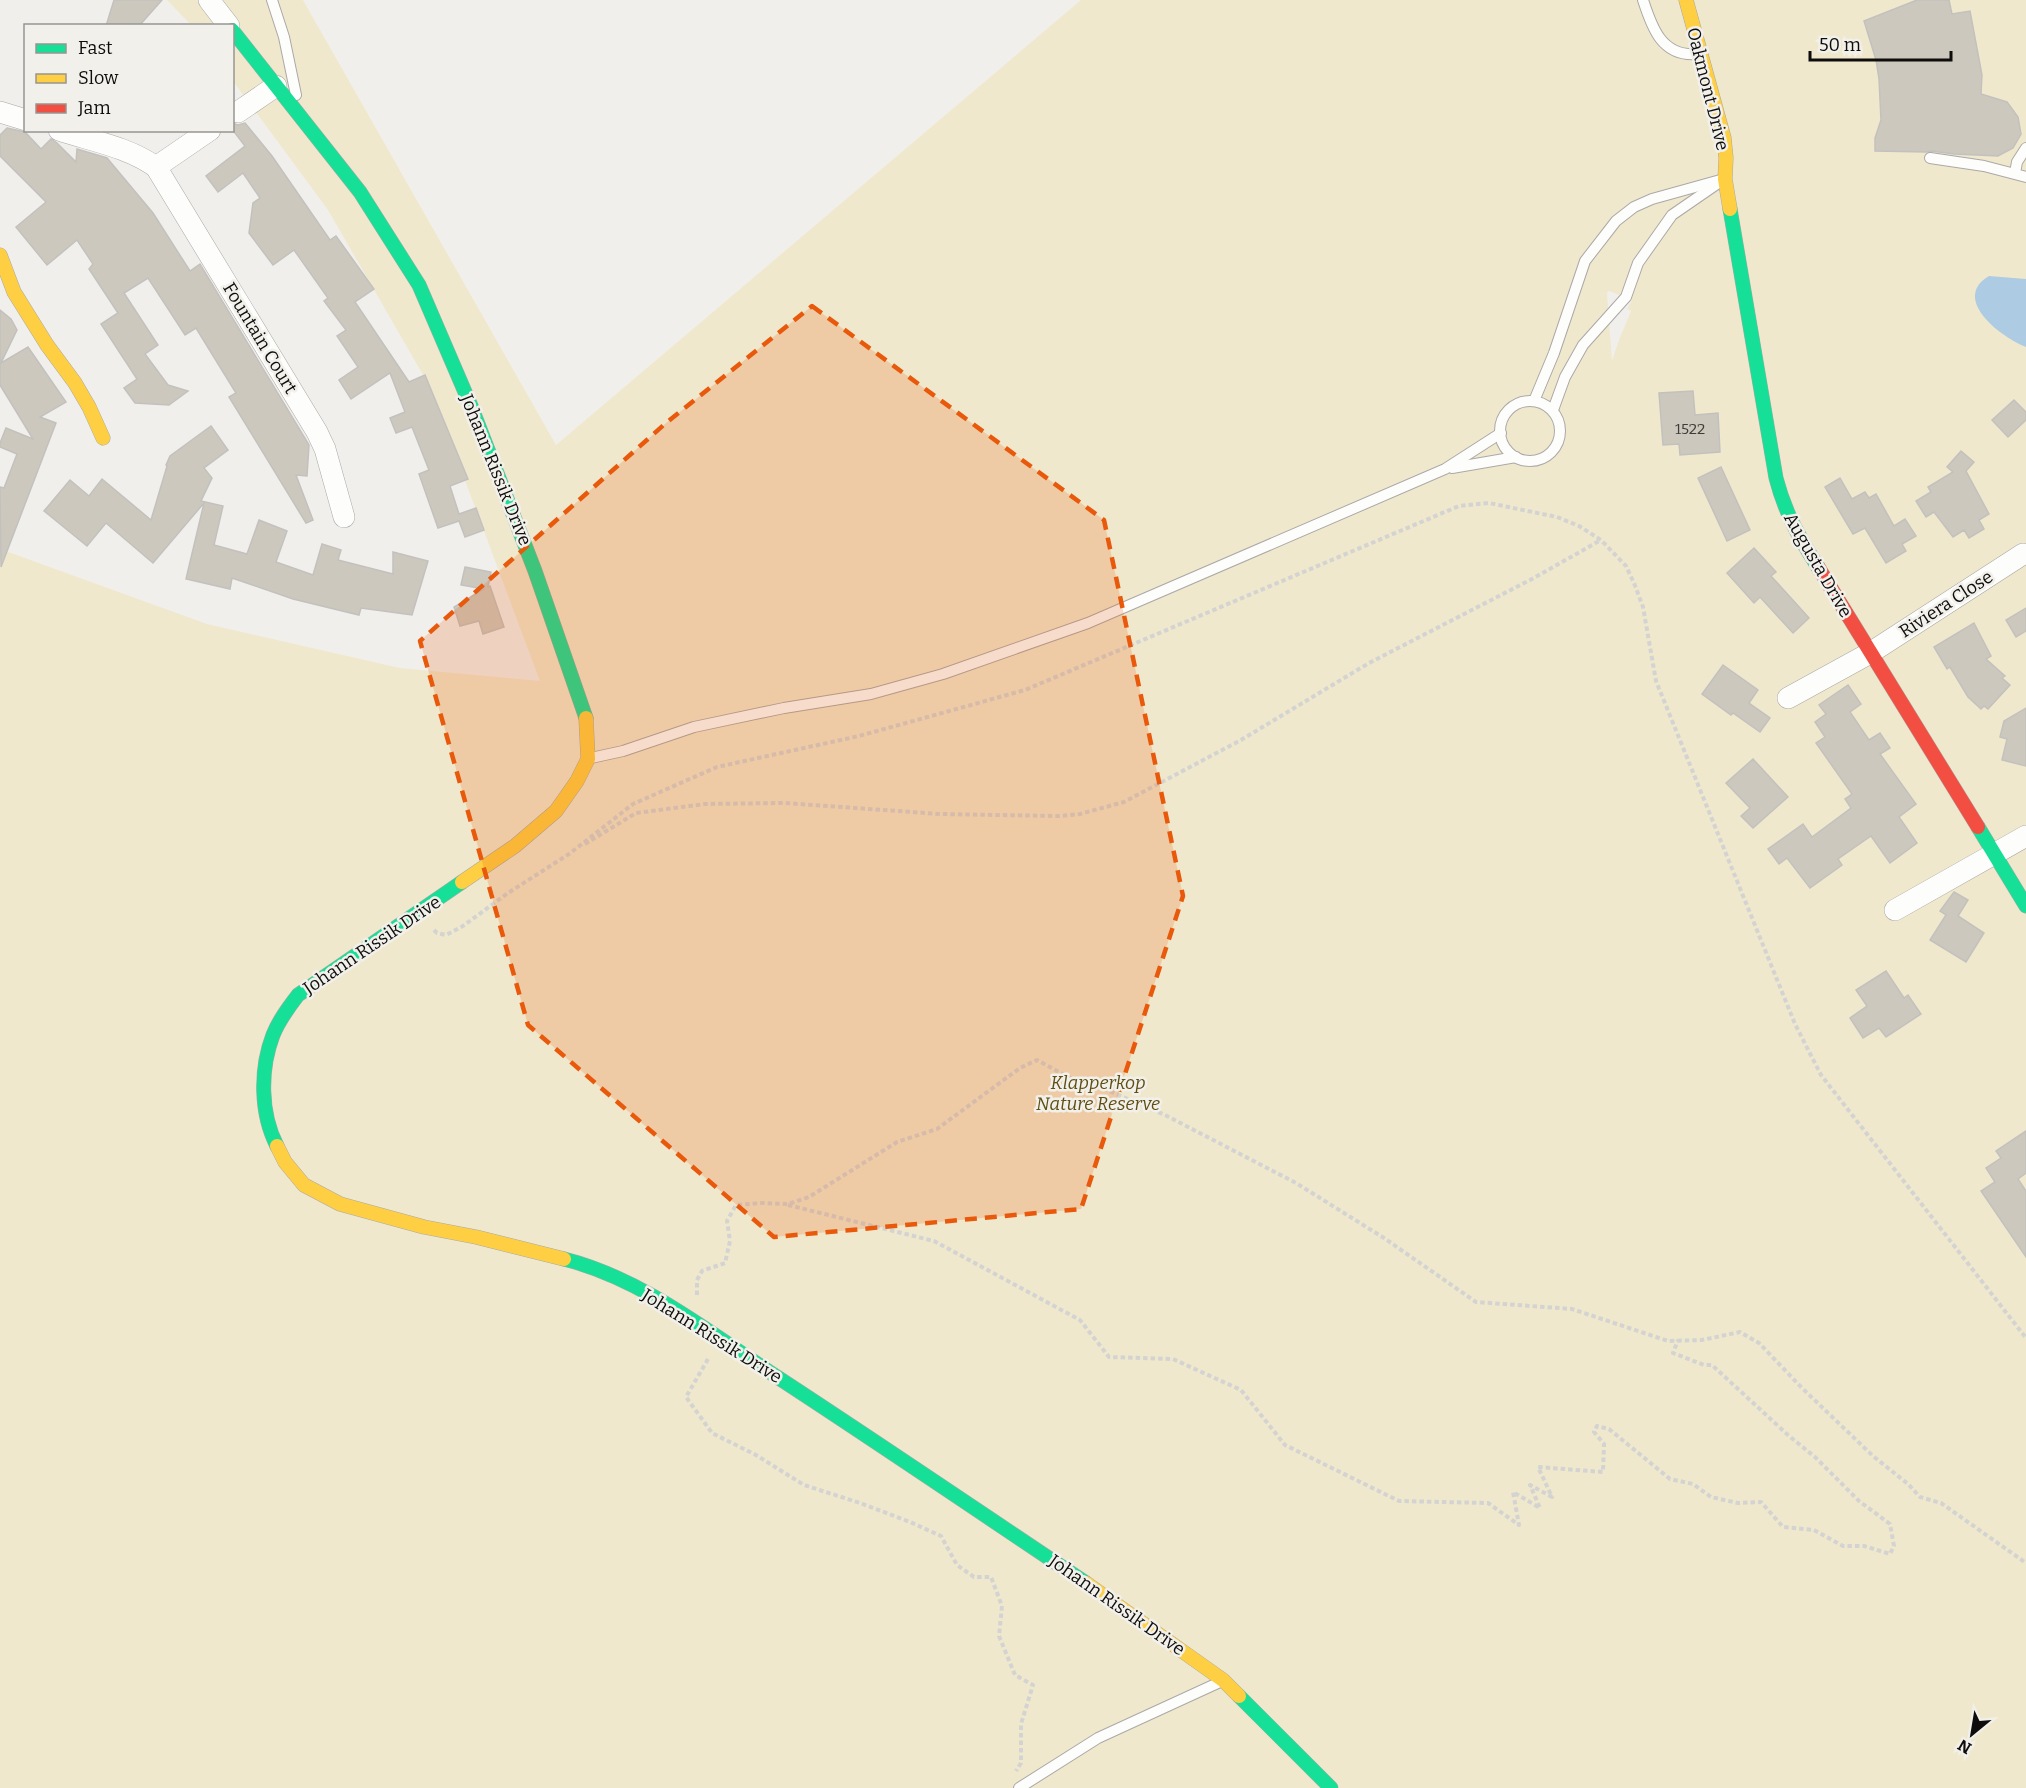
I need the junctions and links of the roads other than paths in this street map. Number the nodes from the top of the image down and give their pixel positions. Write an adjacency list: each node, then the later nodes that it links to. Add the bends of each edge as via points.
1 (209, 0): 5 (street)
2 (272, 0): 11 (lane)
3 (1643, 0): 7 (lane, via 1655,30 1668,48 1682,54)
4 (1686, 0): 7 (street, Oakmont Drive)
5 (227, 24)
6 (234, 33): 8 (street, Johann Rissik Drive)
7 (1701, 54): 20 (street, Oakmont Drive, via 1724,138)
8 (276, 86): 10 (street); 11 (street, Johann Rissik Drive)
9 (0, 112): 12 (street)
10 (238, 112)
11 (302, 118): 32 (street, Johann Rissik Drive, via 360,192 419,285 471,406 585,711)
12 (24, 119)
13 (65, 132): 17 (street, via 120,149)
14 (207, 132): 17 (street)
15 (2026, 148): 18 (lane)
16 (1930, 158): 18 (lane)
17 (156, 167): 28 (street, Fountain Court, via 317,432)
18 (2015, 173): 19 (lane)
19 (2026, 177)
20 (1725, 179): 22 (lane, via 1652,199 1616,221 1584,261); 23 (lane, via 1672,215 1638,263 1626,297 1583,345 1565,376); 30 (street, Augusta Drive, via 1782,502)
21 (0, 255): 25 (street, via 14,292 75,382)
22 (1534, 401): 23 (lane); 24 (lane, via 1523,402 1506,413)
23 (1553, 410): 26 (lane, via 1560,431 1554,450 1536,460)
24 (1501, 433): 26 (lane, via 1503,443); 27 (lane)
25 (103, 438)
26 (1516, 457): 27 (lane)
27 (1445, 469): 32 (lane, via 1088,623 943,674 871,694 694,727)
28 (344, 517)
29 (2023, 554): 30 (street, Riviera Close)
30 (1870, 653): 31 (street, Riviera Close); 34 (street, Augusta Drive)
31 (1788, 698)
32 (588, 759): 37 (street, Johann Rissik Drive, via 556,811 515,846 298,995 283,1014 264,1067 266,1106 274,1140 285,1162 304,1185 340,1204 583,1264 655,1296 1108,1598)
33 (2026, 836): 34 (street)
34 (1995, 855): 35 (street, Augusta Drive); 36 (street)
35 (2026, 906)
36 (1895, 910)
37 (1223, 1680): 38 (lane, via 1098,1738); 39 (street, Johann Rissik Drive)
38 (1015, 1784)
39 (1331, 1788)

